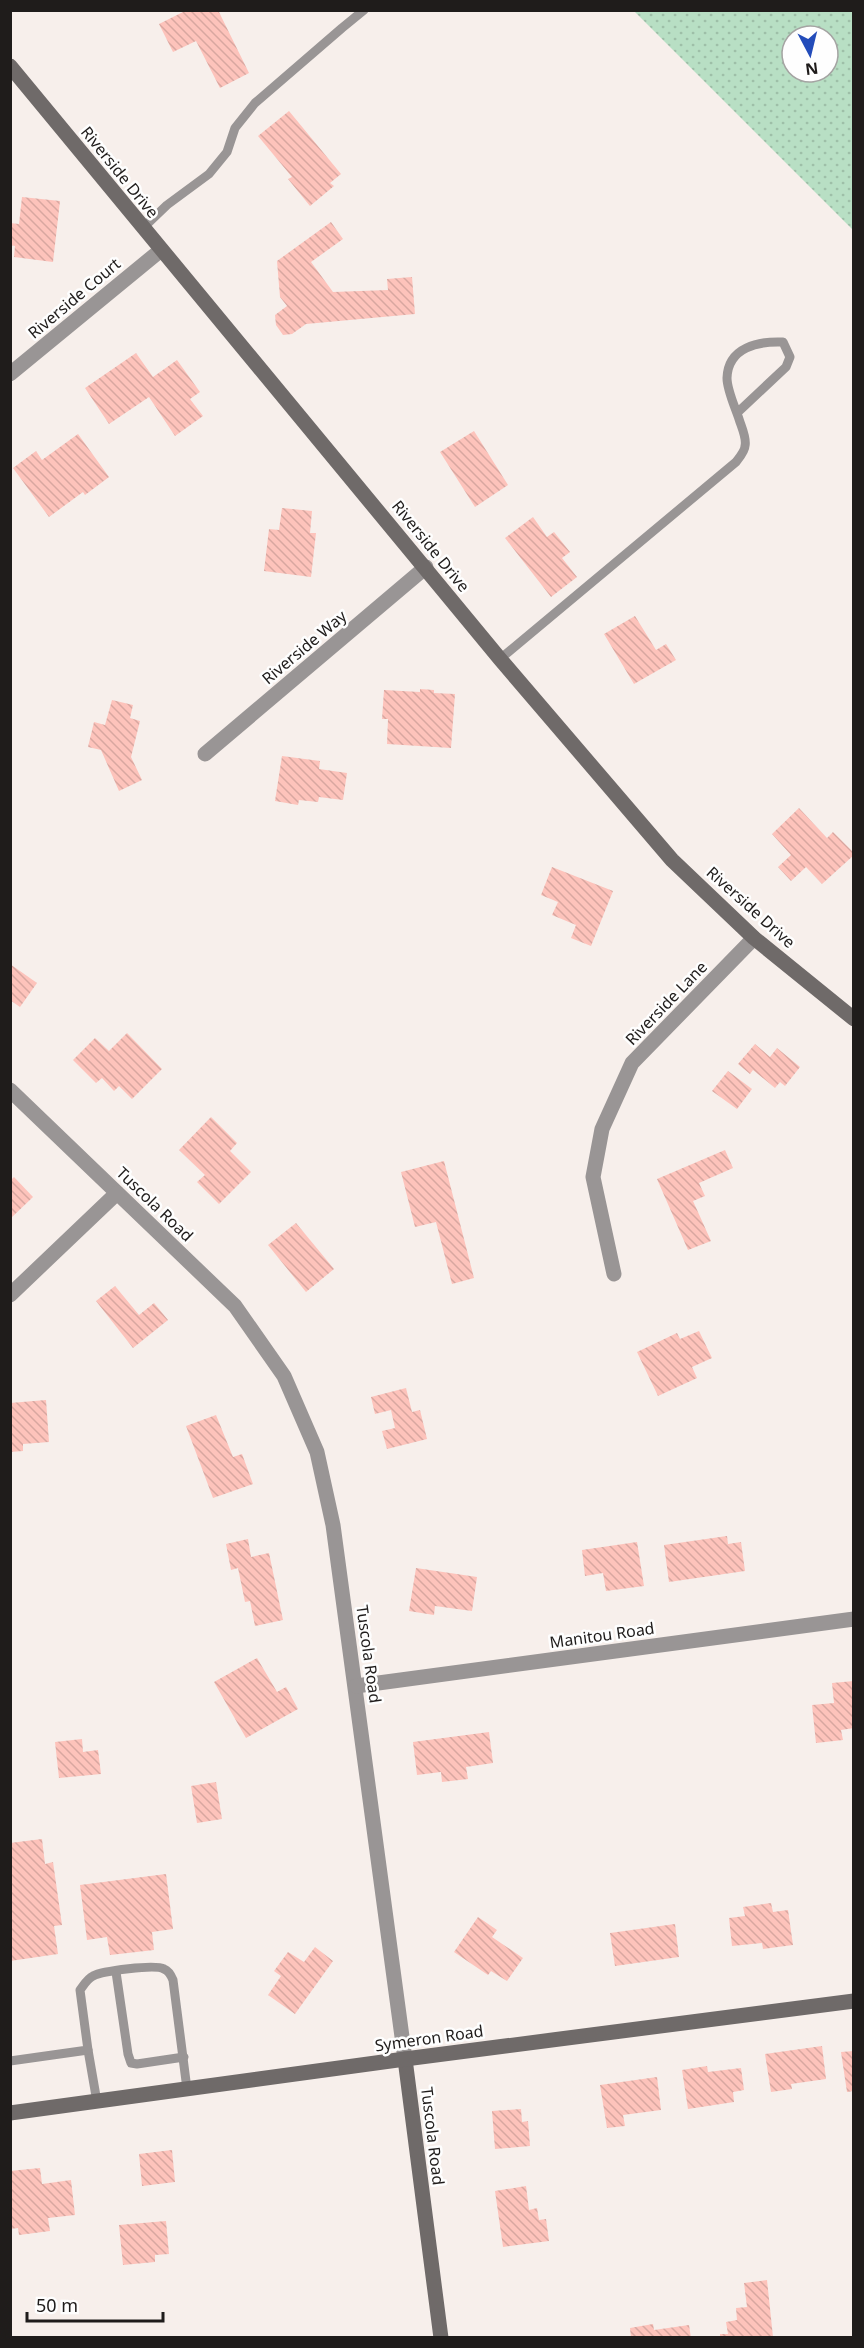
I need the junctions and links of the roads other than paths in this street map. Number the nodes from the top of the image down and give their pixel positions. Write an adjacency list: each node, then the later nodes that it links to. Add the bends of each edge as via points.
1 (364, 10): 3 (lane, via 255,103 235,128 227,152 209,174)
2 (10, 66): 3 (street, Riverside Drive)
3 (143, 228): 4 (street, Riverside Drive)
4 (161, 250): 5 (street, Riverside Court); 7 (street, Riverside Drive)
5 (10, 374)
6 (737, 413): 6 (lane, via 727,378 732,361 740,350 762,342 783,342 790,357 786,367); 8 (lane, via 746,447 736,462)
7 (426, 567): 8 (street, Riverside Drive); 9 (street, Riverside Way)
8 (500, 659): 10 (street, Riverside Drive, via 672,860)
9 (205, 754)
10 (754, 938): 11 (street, Riverside Drive); 14 (street, Riverside Lane, via 632,1063 602,1129 592,1177)
11 (854, 1019)
12 (10, 1090): 13 (street, Tuscola Road)
13 (117, 1193): 15 (street); 17 (street, Tuscola Road, via 235,1306 284,1376 317,1452 333,1525)
14 (614, 1274)
15 (10, 1295)
16 (854, 1619): 17 (street, Manitou Road)
17 (356, 1686): 22 (street, Tuscola Road)
18 (116, 1972): 20 (lane, via 92,1977 80,1990); 21 (lane, via 153,1967 170,1974); 21 (lane, via 131,2063)
19 (854, 2001): 22 (street, Symeron Road)
20 (88, 2050): 23 (lane); 25 (lane)
21 (184, 2057): 24 (lane)
22 (405, 2059): 24 (street, Symeron Road); 27 (street, Tuscola Road)
23 (10, 2061)
24 (188, 2089): 25 (street, Symeron Road)
25 (97, 2102): 26 (street, Symeron Road)
26 (10, 2113)
27 (441, 2337)

